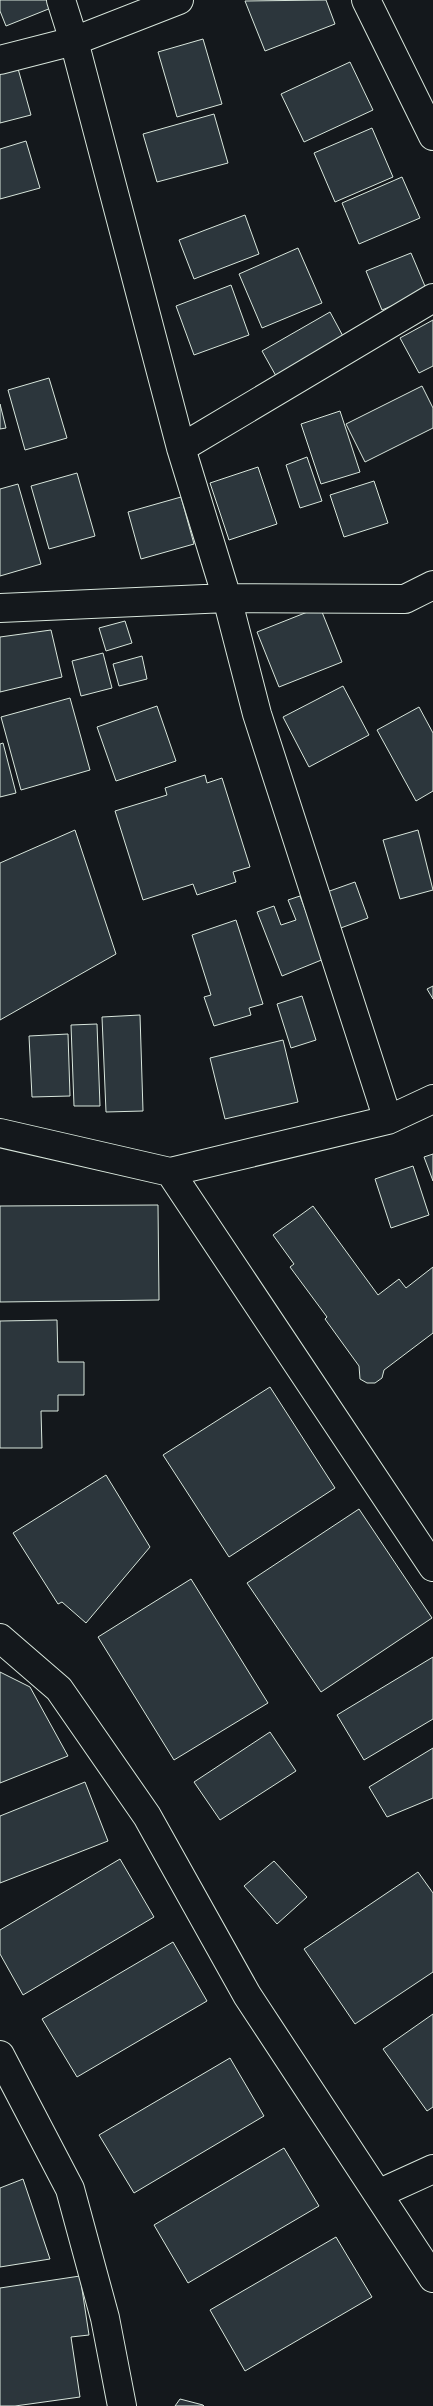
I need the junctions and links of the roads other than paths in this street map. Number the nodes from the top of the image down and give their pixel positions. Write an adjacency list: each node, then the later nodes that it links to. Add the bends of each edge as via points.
1 (61, 0): 4 (street)
2 (180, 0): 4 (street)
3 (366, 0): 6 (street)
4 (74, 41): 5 (street); 8 (street)
5 (0, 60)
6 (433, 136)
7 (433, 298): 8 (street)
8 (181, 448): 10 (street)
9 (433, 585): 10 (street, via 405,599)
10 (227, 598): 11 (street); 13 (street, via 257,714)
11 (0, 608)
12 (433, 1099): 13 (street)
13 (388, 1120): 15 (street)
14 (0, 1134): 15 (street)
15 (170, 1172): 16 (street)
16 (433, 1566)
17 (0, 1638): 20 (street, via 59,1689 147,1816 247,1995)
18 (0, 2055): 22 (street, via 70,2188 105,2318)
19 (433, 2169): 20 (street)
20 (378, 2194): 21 (street)
21 (433, 2278)
22 (122, 2406)

